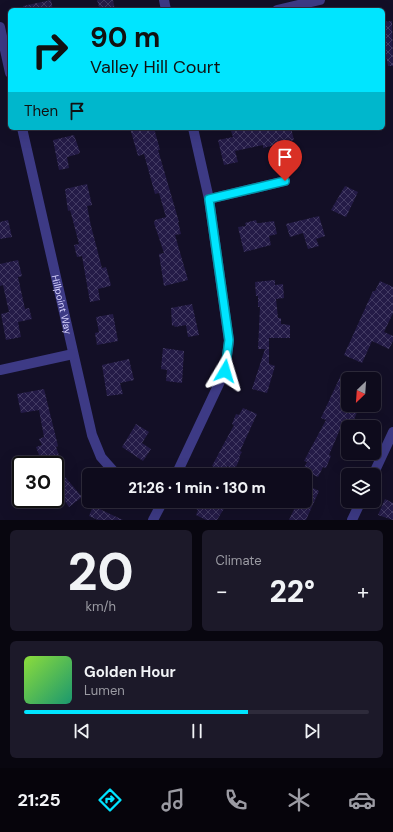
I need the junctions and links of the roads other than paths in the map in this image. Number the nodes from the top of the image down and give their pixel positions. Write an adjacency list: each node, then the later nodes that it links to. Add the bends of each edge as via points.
1 (320, 0): 2 (street)
2 (286, 8)
3 (0, 27): 4 (street)
4 (8, 62)
5 (22, 130): 9 (street, Hillpoint Way)
6 (193, 130): 8 (street)
7 (285, 181): 8 (street)
8 (209, 199): 13 (street, via 229,340 225,371)
9 (73, 354): 10 (street); 12 (street, Hillpoint Way, via 92,435 101,457)
10 (0, 370)
11 (393, 432): 14 (street)
12 (111, 468)
13 (179, 468)
14 (376, 468)
15 (158, 508): 17 (street)
16 (358, 508): 18 (street)
17 (153, 520)
18 (352, 520)

